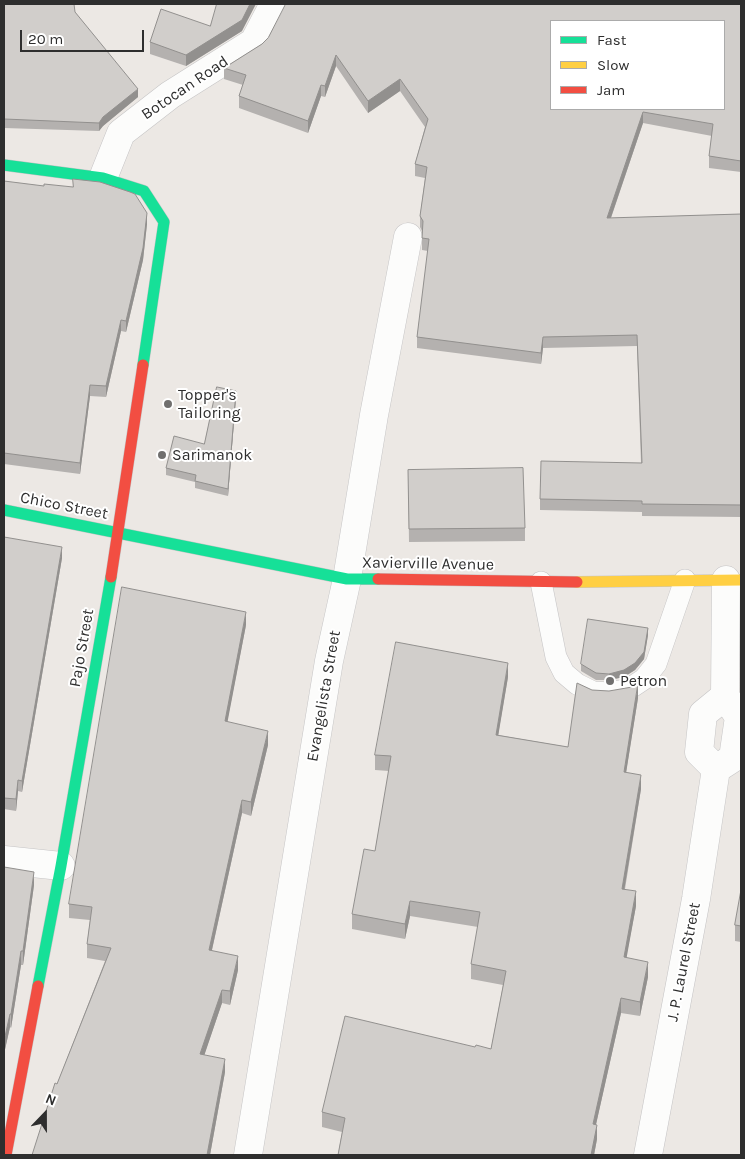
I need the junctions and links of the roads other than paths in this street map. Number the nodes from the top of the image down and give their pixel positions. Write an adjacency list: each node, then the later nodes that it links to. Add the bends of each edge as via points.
1 (274, 4): 3 (street, Botocan Road, via 254,42 170,94 121,132)
2 (4, 165): 3 (street, Pajo Street)
3 (103, 178): 6 (street, Pajo Street, via 144,191 164,222)
4 (408, 237): 7 (street, Evangelista Street)
5 (4, 510): 6 (street, Chico Street)
6 (118, 533): 7 (street, Xavierville Avenue); 14 (street, Pajo Street)
7 (347, 579): 10 (street, Xavierville Avenue); 16 (street, Evangelista Street, via 328,661)
8 (685, 580): 9 (street, Xavierville Avenue); 10 (street, Xavierville Avenue); 10 (lane, via 656,664 644,679 628,689 610,693 593,692 564,672 556,657)
9 (734, 580): 11 (street)
10 (541, 582)
11 (726, 696): 12 (street, via 739,718 733,758); 12 (street, via 703,714 701,726 699,752)
12 (716, 768): 17 (street, J. P. Laurel Street, via 696,899)
13 (4, 860): 14 (street)
14 (61, 866): 15 (street, Pajo Street)
15 (6, 1155)
16 (248, 1155)
17 (648, 1155)

